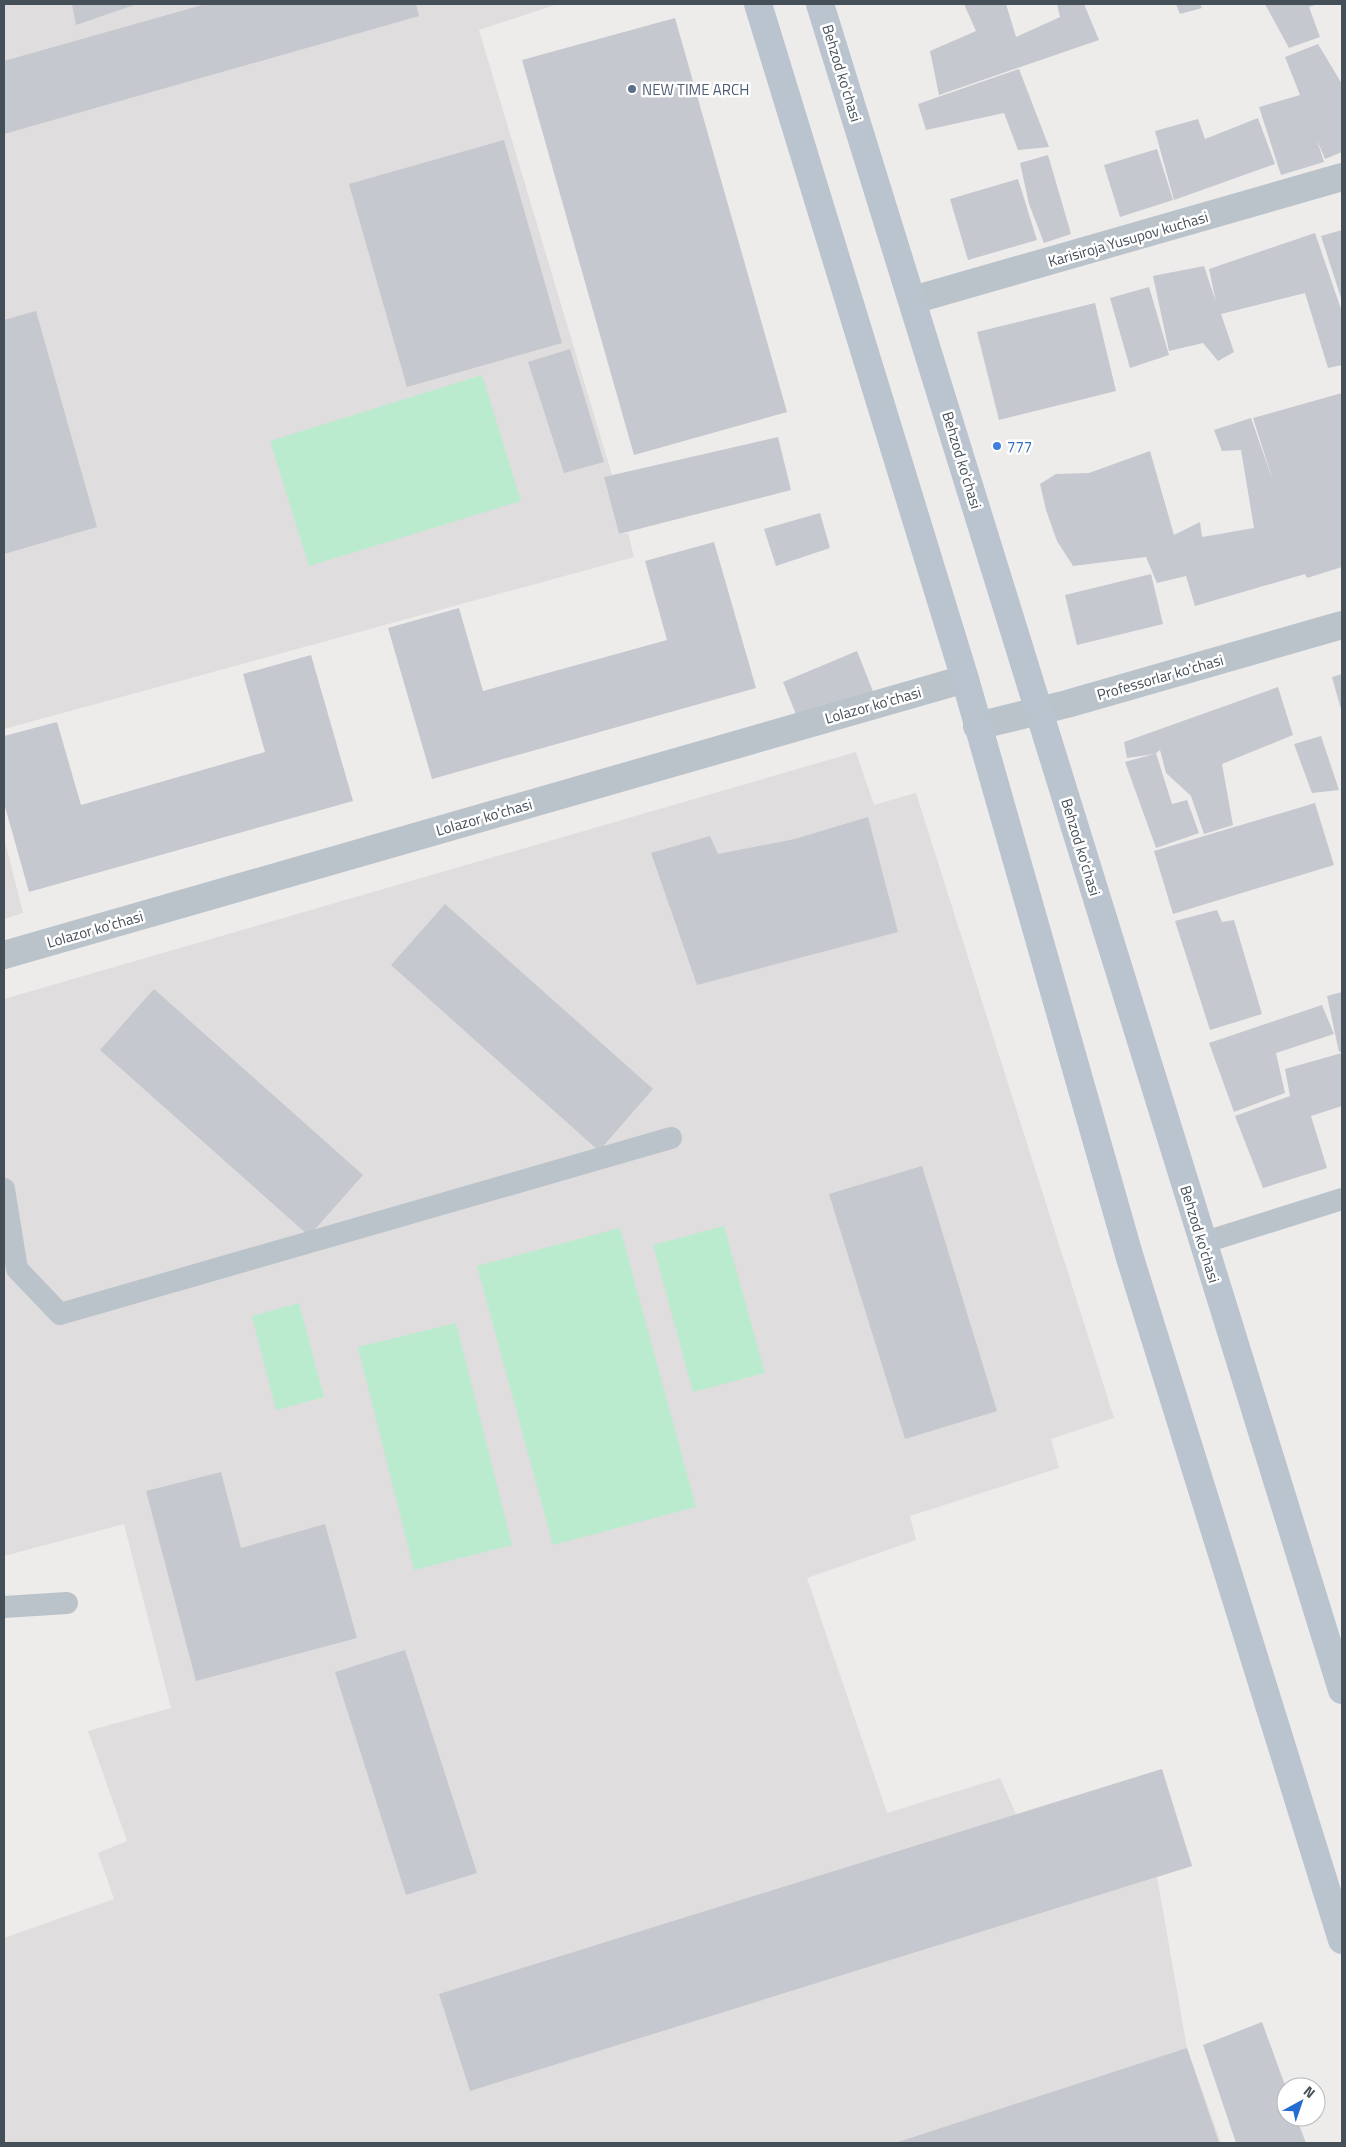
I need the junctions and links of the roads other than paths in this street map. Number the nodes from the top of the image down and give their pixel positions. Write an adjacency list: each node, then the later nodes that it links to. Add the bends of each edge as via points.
1 (758, 4): 6 (street)
2 (820, 4): 4 (street, Behzod ko'chasi)
3 (1342, 177): 4 (street, Karisiroja Yusupov kuchasi)
4 (913, 300): 7 (street, Behzod ko'chasi)
5 (1342, 625): 7 (street, Professorlar ko'chasi)
6 (965, 679): 8 (street); 9 (street, Lolazor ko'chasi)
7 (1040, 711): 8 (street, Professorlar ko'chasi); 13 (street, Behzod ko'chasi)
8 (977, 726): 17 (street, via 1130,1258)
9 (4, 955)
10 (671, 1138): 11 (lane, via 60,1314 17,1269)
11 (4, 1189)
12 (1342, 1199): 13 (lane)
13 (1202, 1243): 16 (street, Behzod ko'chasi)
14 (67, 1602): 15 (lane)
15 (4, 1607)
16 (1342, 1690)
17 (1342, 1940)

